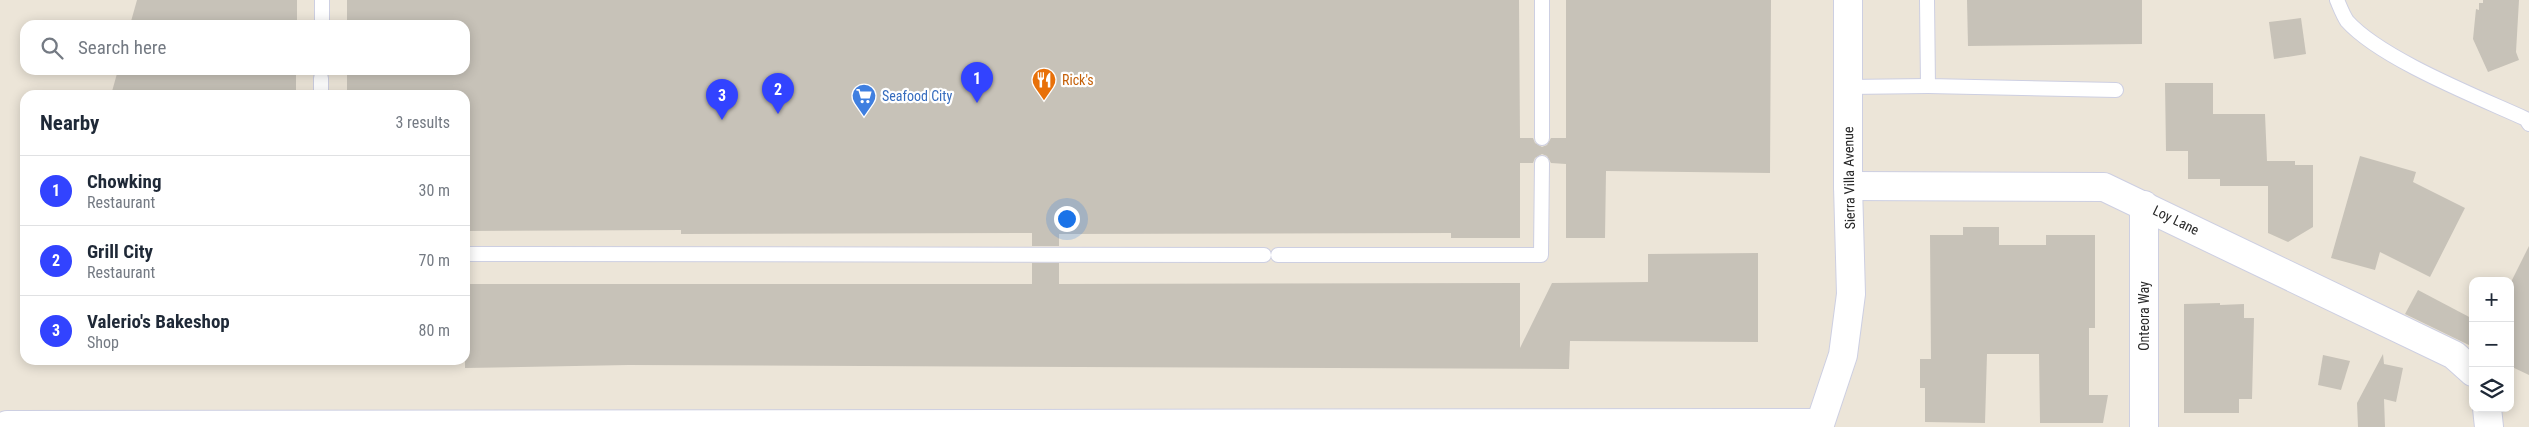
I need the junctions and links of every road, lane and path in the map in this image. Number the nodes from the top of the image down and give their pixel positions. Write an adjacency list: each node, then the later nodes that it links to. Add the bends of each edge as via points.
1 (322, 0): 6 (lane)
2 (1542, 0): 13 (lane)
3 (1848, 0): 8 (street, Sierra Villa Avenue)
4 (1927, 0): 9 (lane)
5 (2337, 0): 12 (lane, via 2346,20 2362,35 2404,61 2526,119)
6 (322, 20)
7 (321, 78): 10 (lane)
8 (1848, 86): 9 (lane); 15 (street, Sierra Villa Avenue)
9 (1928, 86): 11 (lane)
10 (321, 90)
11 (2116, 90)
12 (2529, 124)
13 (1542, 138)
14 (1542, 163): 17 (lane, via 1541,255)
15 (1848, 186): 16 (street, Loy Lane, via 2091,186 2115,191); 23 (street, Sierra Villa Avenue, via 1851,294 1844,355)
16 (2144, 205): 18 (street, Loy Lane, via 2454,355); 26 (street, Onteora Way)
17 (470, 254)
18 (2469, 368)
19 (2487, 412): 27 (street)
20 (864, 425): 21 (street); 24 (street)
21 (1140, 425): 22 (street)
22 (1389, 425): 23 (street)
23 (1820, 425)
24 (570, 426): 25 (street)
25 (2, 427)
26 (2144, 427)
27 (2489, 427)

